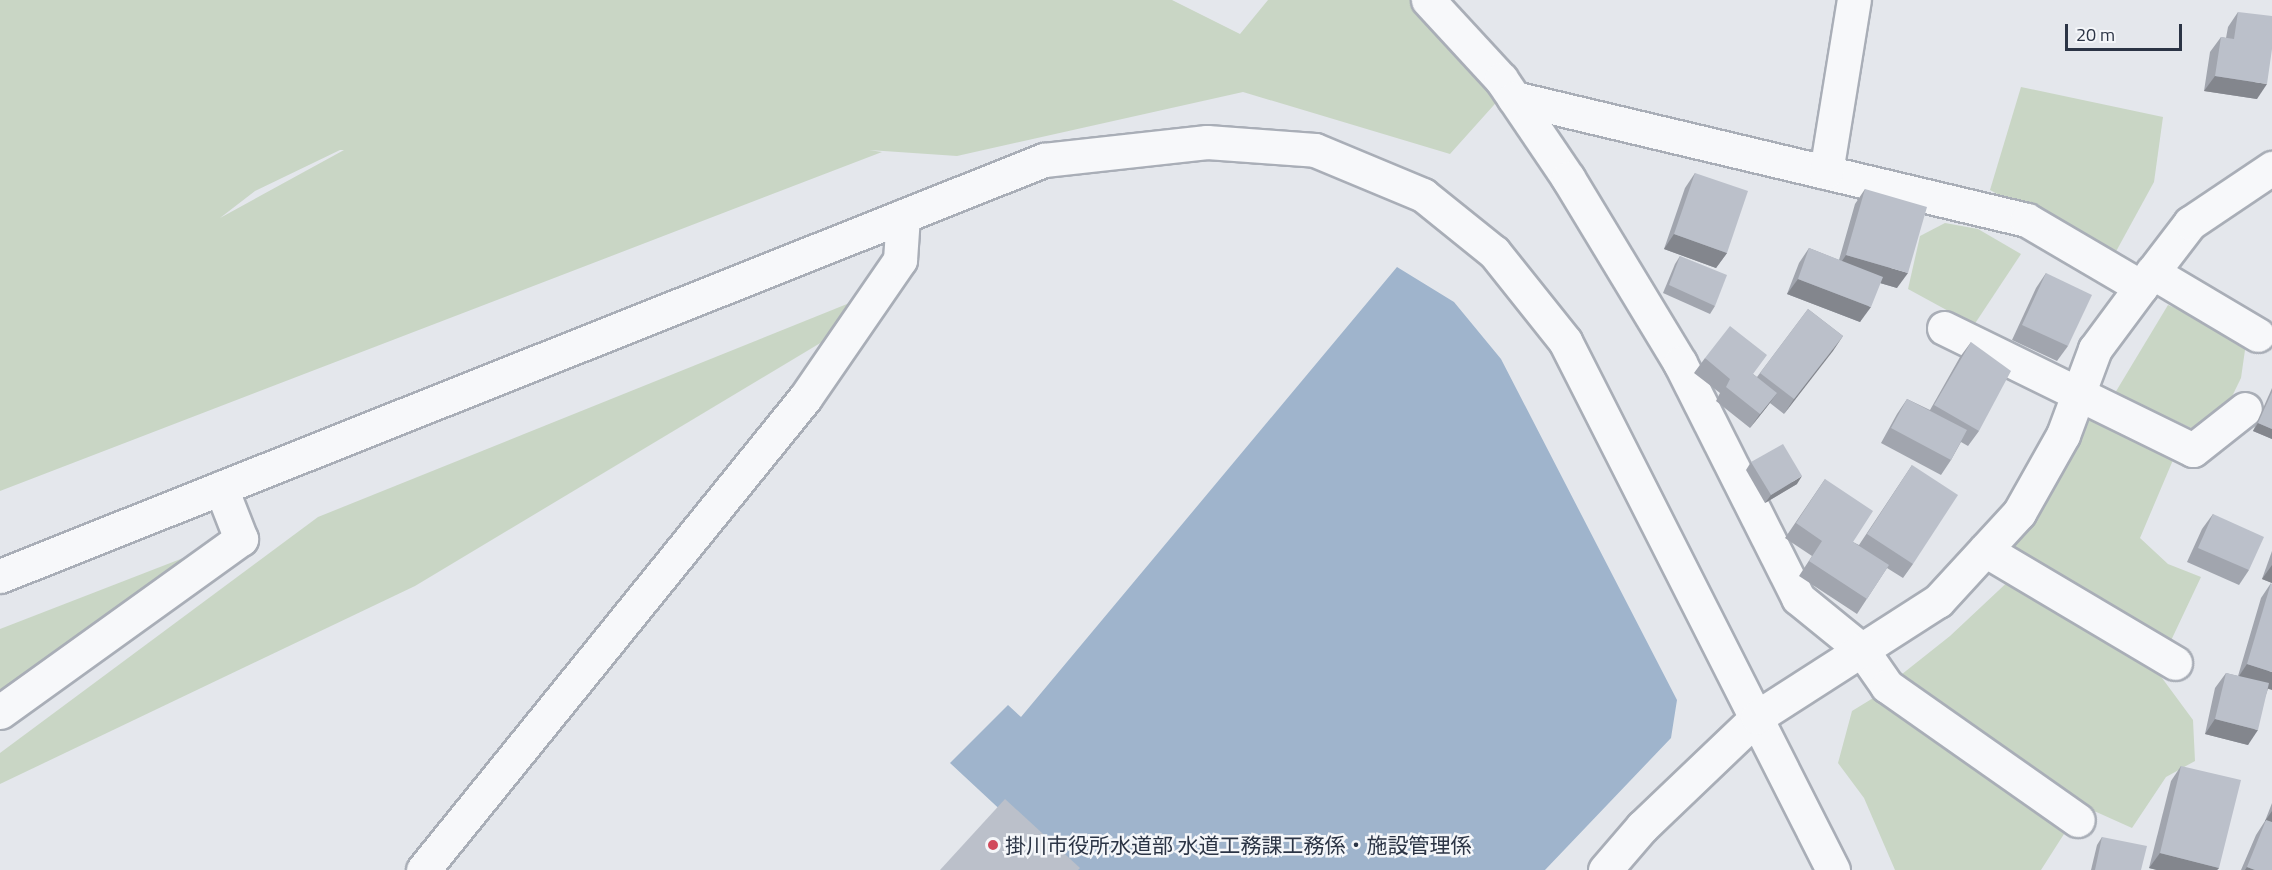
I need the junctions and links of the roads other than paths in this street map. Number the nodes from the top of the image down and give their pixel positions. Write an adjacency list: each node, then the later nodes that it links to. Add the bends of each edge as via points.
1 (1428, 0): 3 (street)
2 (1854, 0): 5 (street)
3 (1514, 98): 5 (street); 15 (street, via 1568,178 1680,363 1798,598)
4 (2272, 168): 7 (street, via 2190,223)
5 (1826, 172): 7 (street, via 2027,220)
6 (903, 216): 12 (street); 18 (street, via 1044,160 1207,142 1315,150 1423,195 1494,252 1565,341); 20 (street, via 900,260 805,398)
7 (2146, 279): 9 (street); 10 (street, via 2095,349)
8 (1944, 328): 10 (street)
9 (2258, 335)
10 (2078, 394): 11 (street, via 2193,450); 13 (street, via 2063,435 2019,513)
11 (2245, 409)
12 (221, 488): 14 (street); 17 (street, via 241,539)
13 (1985, 550): 15 (street, via 1938,601); 16 (street)
14 (0, 576)
15 (1862, 650): 18 (street); 19 (street, via 1887,686)
16 (2175, 663)
17 (0, 711)
18 (1757, 717): 21 (street, via 1642,827); 22 (street)
19 (2078, 820)
20 (423, 870)
21 (1605, 870)
22 (1833, 870)

